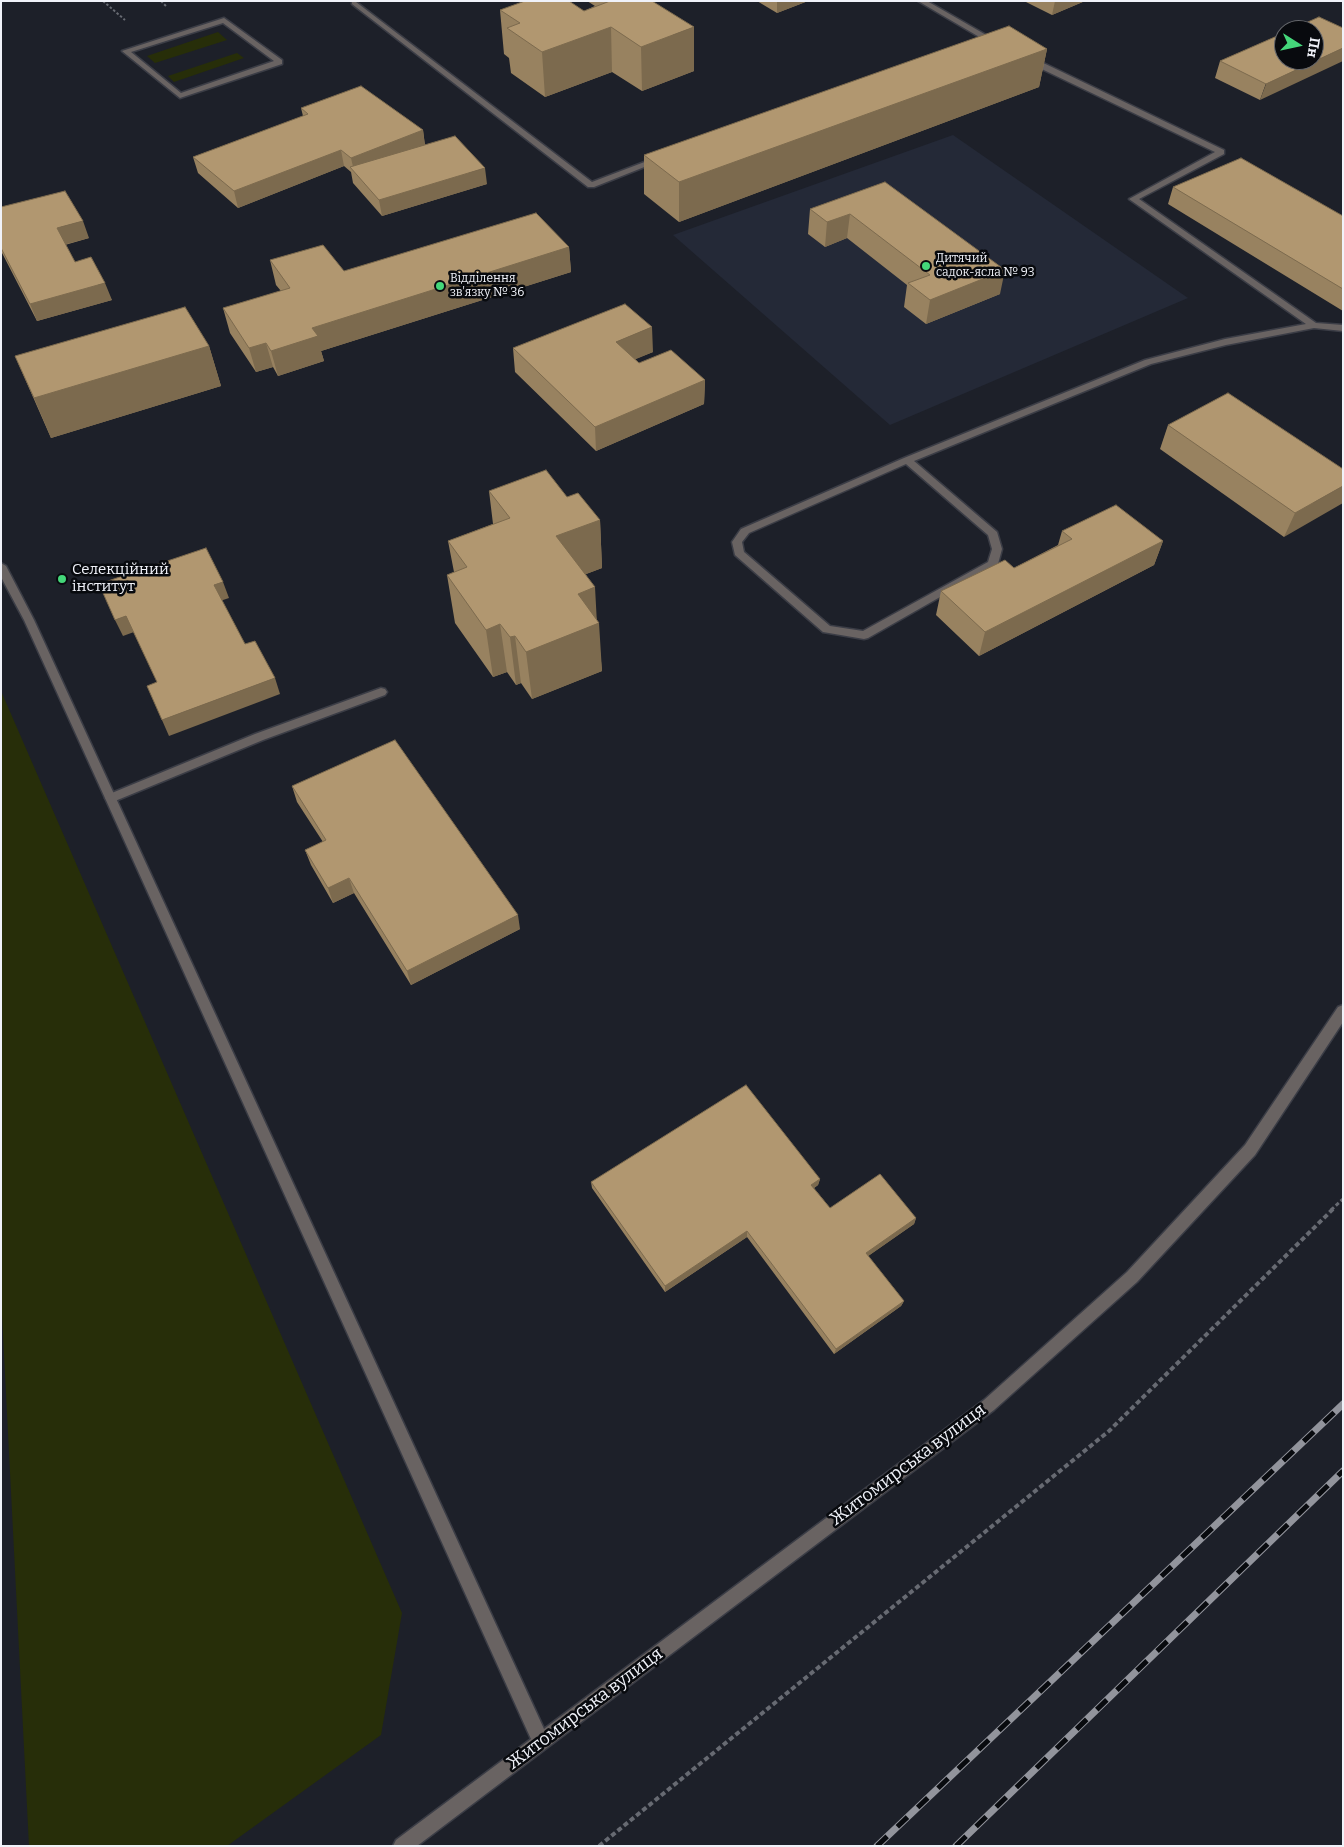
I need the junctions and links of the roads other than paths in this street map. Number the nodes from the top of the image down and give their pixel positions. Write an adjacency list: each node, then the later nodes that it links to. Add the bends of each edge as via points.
1 (921, 1): 4 (street)
2 (354, 3): 8 (street, via 591,185)
3 (224, 20): 3 (street, via 186,32 126,51 180,96 279,62)
4 (990, 40): 5 (street); 6 (street)
5 (981, 44)
6 (1008, 49)
7 (1016, 53): 9 (street, via 1220,152 1133,199)
8 (665, 158)
9 (1314, 325): 10 (street); 11 (street, via 1225,342 1148,362)
10 (1343, 328)
11 (907, 460): 11 (street, via 745,531 738,542 739,553 827,629 864,634 993,564 997,549 994,534)
12 (1, 566): 14 (street)
13 (381, 692): 14 (street)
14 (111, 798): 16 (street)
15 (1343, 1011): 16 (street, Житомирська вулиця, via 1250,1150 1132,1277 989,1405)
16 (542, 1742): 17 (street, Житомирська вулиця)
17 (402, 1846)

